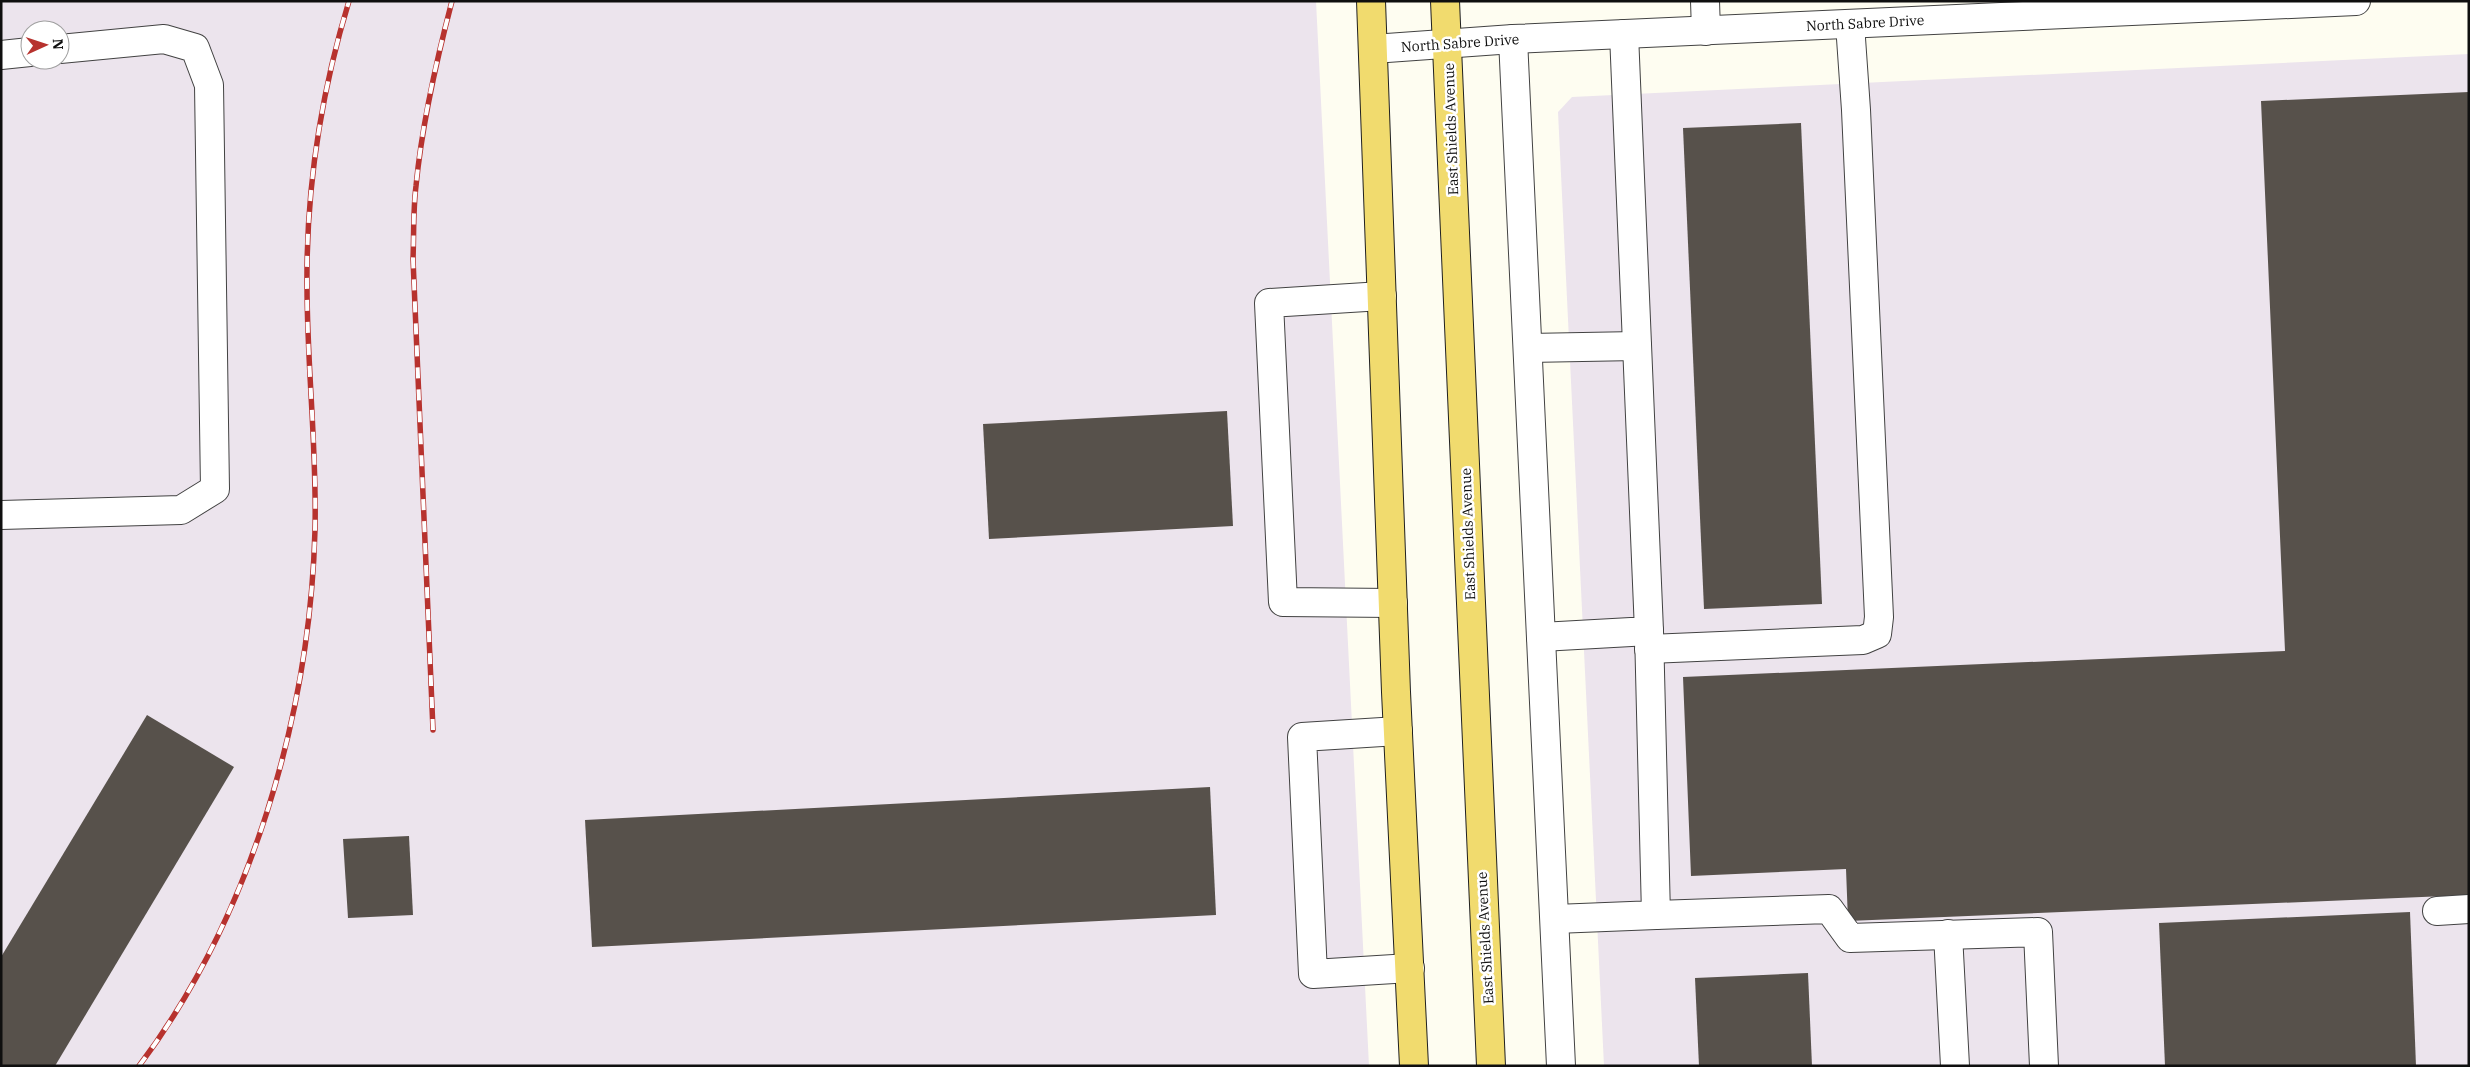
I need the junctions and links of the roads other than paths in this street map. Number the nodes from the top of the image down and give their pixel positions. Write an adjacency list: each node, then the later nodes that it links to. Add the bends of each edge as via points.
1 (1371, 1): 13 (main road)
2 (1445, 1): 11 (main road, East Shields Avenue)
3 (1705, 1): 8 (street)
4 (2356, 1): 5 (street, North Sabre Drive)
5 (2243, 4): 6 (street, North Sabre Drive)
6 (1975, 10): 7 (street, North Sabre Drive)
7 (1850, 24): 8 (street, North Sabre Drive); 22 (street, via 1879,617 1877,634 1863,640)
8 (1706, 30): 9 (street, North Sabre Drive)
9 (1624, 34): 10 (street, North Sabre Drive); 17 (street)
10 (1513, 39): 11 (street, North Sabre Drive); 18 (street)
11 (1447, 44): 13 (street, North Sabre Drive); 31 (main road, East Shields Avenue)
12 (70, 48): 19 (street, via 164,39 195,48 209,86 215,489 181,510)
13 (1373, 49): 16 (main road)
14 (20, 53): 15 (street)
15 (1, 55)
16 (1382, 296): 20 (main road); 20 (street, via 1268,303 1283,602)
17 (1637, 346): 18 (street); 22 (street)
18 (1528, 348): 21 (street)
19 (1, 515)
20 (1393, 603): 23 (main road)
21 (1541, 637): 22 (street); 27 (street)
22 (1649, 640): 26 (street)
23 (1398, 731): 29 (main road); 29 (street, via 1302,737 1314,974)
24 (2469, 909): 25 (street)
25 (2437, 911)
26 (1656, 915): 27 (street); 28 (street, via 1829,909 1850,938)
27 (1555, 919): 32 (street)
28 (1948, 934): 33 (street); 34 (street, via 2038,932)
29 (1410, 968): 30 (main road)
30 (1414, 1066)
31 (1490, 1066)
32 (1561, 1066)
33 (1955, 1066)
34 (2044, 1066)

